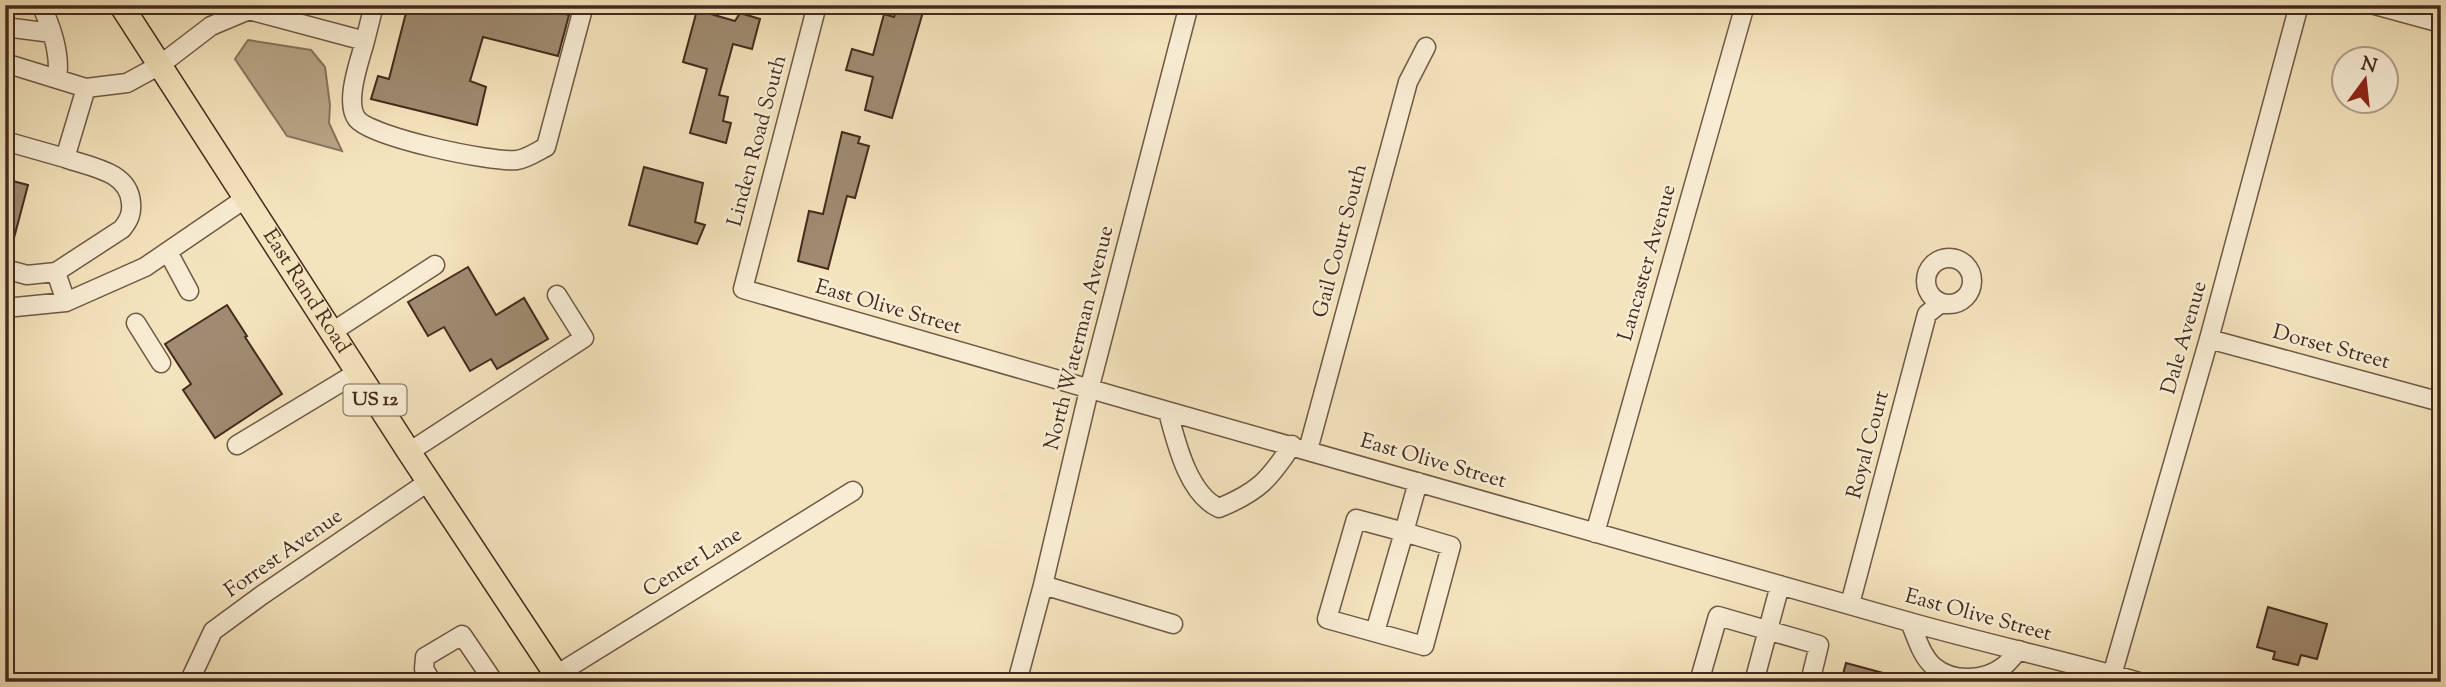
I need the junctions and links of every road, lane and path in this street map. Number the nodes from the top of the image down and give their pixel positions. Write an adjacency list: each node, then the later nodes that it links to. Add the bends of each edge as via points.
1 (41, 5): 12 (street)
2 (121, 5): 16 (main road, East Rand Road / US 12)
3 (374, 5): 13 (street)
4 (584, 5): 13 (street, via 546,147 518,160 470,155 377,132 357,120 353,94)
5 (817, 5): 26 (street, Linden Road South)
6 (1189, 5): 37 (street, North Waterman Avenue)
7 (1745, 5): 47 (street, Lancaster Avenue)
8 (2299, 5): 34 (street, Dale Avenue)
9 (2375, 5): 10 (street)
10 (2441, 23)
11 (5, 27): 12 (street)
12 (52, 33): 17 (street)
13 (365, 41): 16 (street, via 249,10 211,26)
14 (1426, 47): 41 (street, Gail Court South, via 1408,82)
15 (5, 63): 17 (street)
16 (160, 65): 18 (street, via 127,83); 21 (main road, East Rand Road / US 12)
17 (57, 79): 18 (street)
18 (86, 88): 20 (street)
19 (5, 141): 20 (street)
20 (65, 158): 25 (street, via 114,175 130,192 131,210 122,229)
21 (246, 198): 22 (street); 33 (main road, East Rand Road / US 12)
22 (168, 252): 27 (street); 29 (street)
23 (435, 265): 33 (street)
24 (5, 269): 25 (street, via 27,275)
25 (56, 272): 29 (street)
26 (743, 289): 37 (street, East Olive Street)
27 (189, 291)
28 (556, 295): 42 (street, via 584,338)
29 (66, 302): 31 (street)
30 (1941, 303): 50 (street, Royal Court, via 1927,314)
31 (5, 308)
32 (136, 323): 35 (street)
33 (332, 332): 36 (main road, East Rand Road / US 12)
34 (2209, 339): 38 (street, Dorset Street); 56 (street, Dale Avenue)
35 (161, 363)
36 (358, 372): 40 (street); 42 (main road, East Rand Road / US 12)
37 (1089, 390): 39 (street, East Olive Street); 49 (street, North Waterman Avenue)
38 (2441, 402)
39 (1168, 412): 41 (street, East Olive Street); 41 (street, Gail Court South, via 1178,449 1194,482 1207,502 1219,508 1244,498)
40 (237, 446)
41 (1300, 447): 44 (street, East Olive Street)
42 (409, 452): 43 (main road, East Rand Road / US 12)
43 (428, 482): 57 (main road, East Rand Road / US 12); 58 (street, Forrest Avenue, via 213,632)
44 (1418, 482): 46 (street); 47 (street, East Olive Street)
45 (853, 491): 57 (street, Center Lane)
46 (1404, 532): 54 (street); 54 (street, via 1356,519 1327,619); 54 (street, via 1451,546 1424,646)
47 (1595, 533): 48 (street, East Olive Street)
48 (1780, 585): 50 (street, East Olive Street); 53 (street)
49 (1043, 586): 52 (street); 61 (street, North Waterman Avenue)
50 (1850, 604): 51 (street, East Olive Street)
51 (1910, 622): 55 (street, East Olive Street); 55 (street, via 1924,655 1947,674 1978,678 2005,666)
52 (1173, 624)
53 (1768, 629): 62 (street, via 1718,616); 63 (street); 64 (street, via 1819,645)
54 (1375, 632)
55 (2019, 650): 56 (street, East Olive Street)
56 (2111, 678): 65 (street, East Olive Street)
57 (554, 679)
58 (189, 682)
59 (432, 682): 60 (street, via 424,669 425,657 462,635)
60 (494, 682)
61 (1017, 682)
62 (1699, 682)
63 (1754, 682)
64 (1810, 682)
65 (2139, 682)

